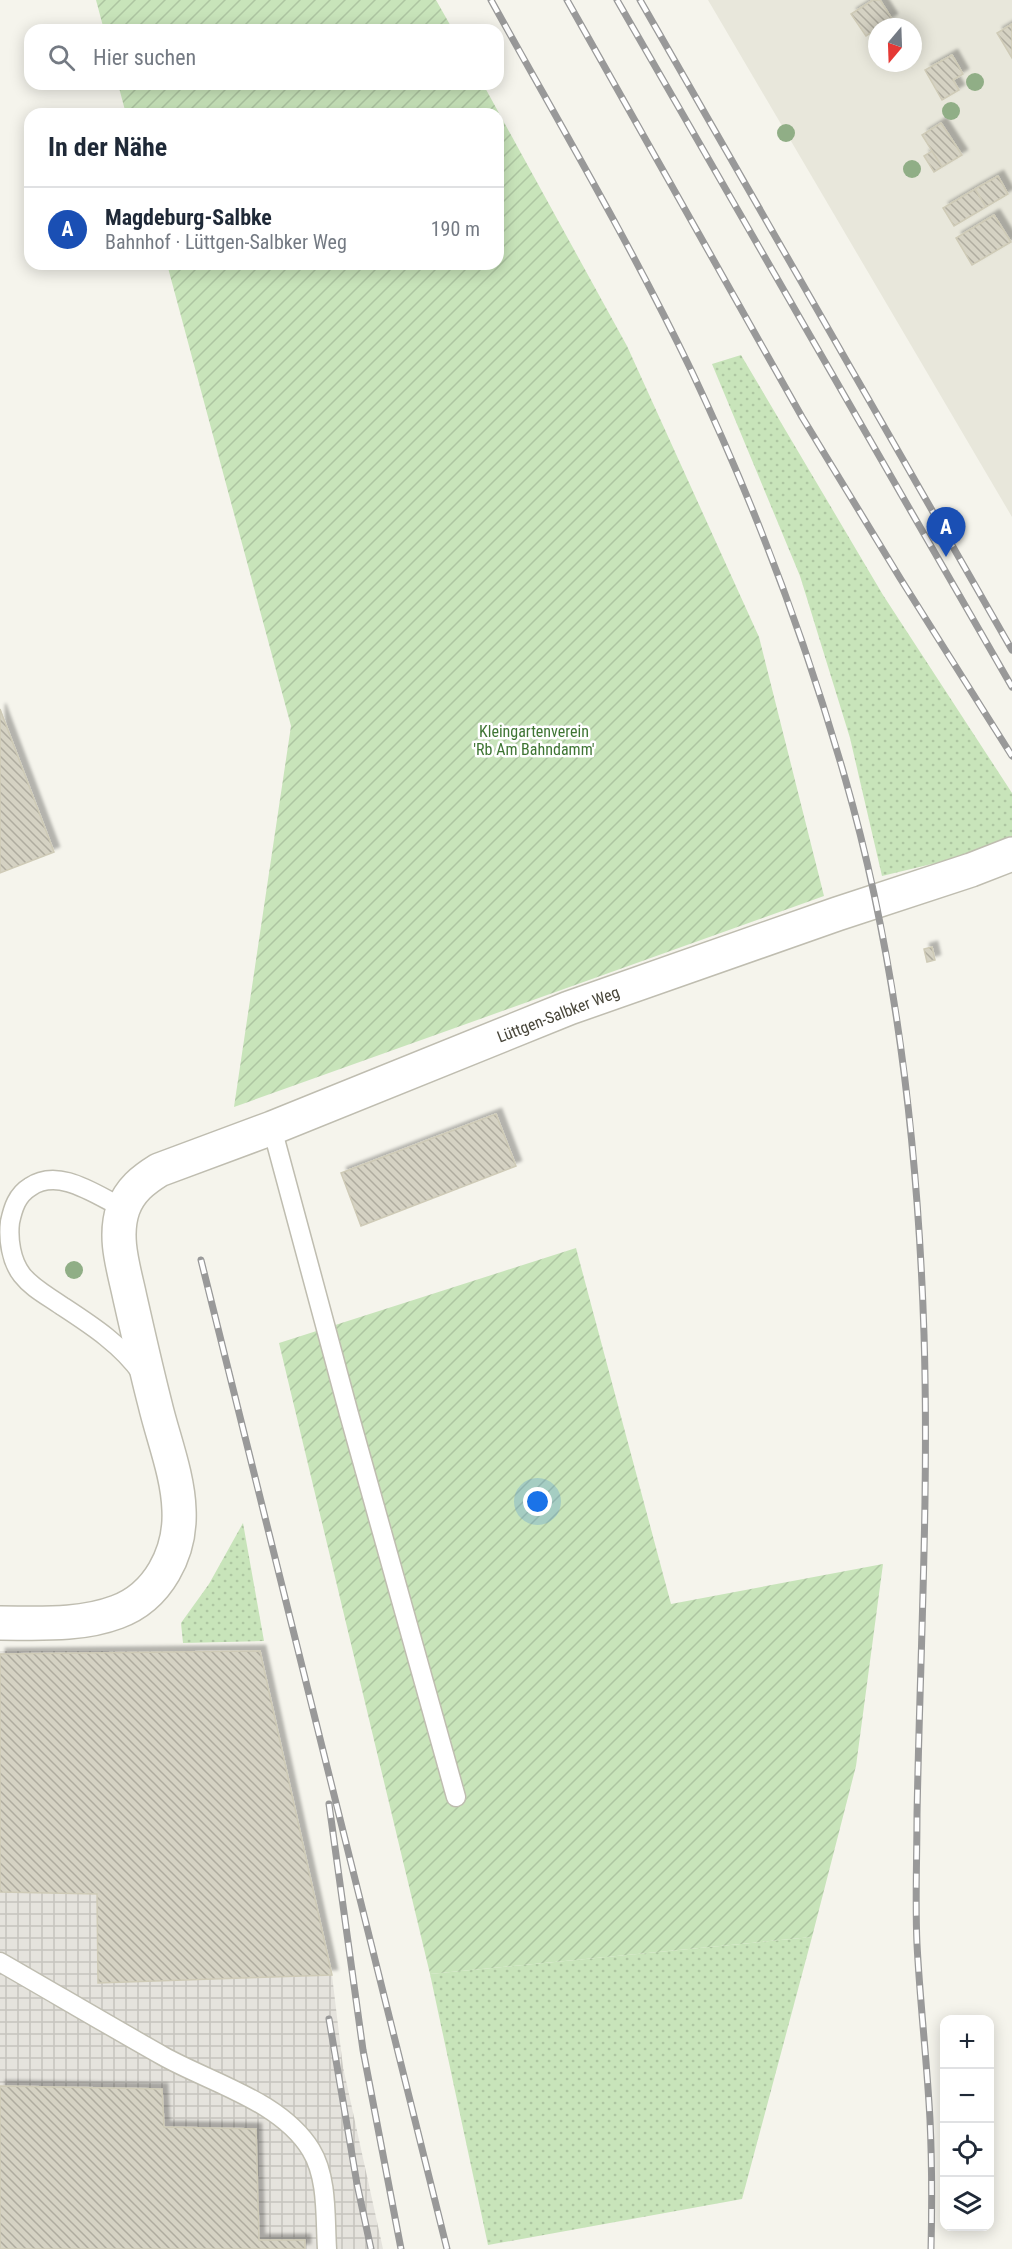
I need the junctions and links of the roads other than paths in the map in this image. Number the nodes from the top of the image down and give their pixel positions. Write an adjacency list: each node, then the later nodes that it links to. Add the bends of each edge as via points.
1 (1012, 854): 2 (street, Lüttgen-Salbker Weg, via 569,1008)
2 (272, 1128): 3 (street, Lüttgen-Salbker Weg, via 159,1170 137,1185); 6 (lane)
3 (123, 1208): 4 (street, Lüttgen-Salbker Weg, via 119,1249); 4 (lane, Lüttgen-Salbker Weg, via 70,1183 50,1179 37,1183 22,1193 12,1210 10,1243 15,1262 26,1279 108,1339)
4 (150, 1384): 5 (street, Lüttgen-Salbker Weg, via 178,1503 176,1540 162,1576 137,1601 99,1618)
5 (0, 1623)
6 (456, 1797)
7 (0, 1962): 8 (lane, via 282,2119 305,2142 319,2166)
8 (327, 2249)

